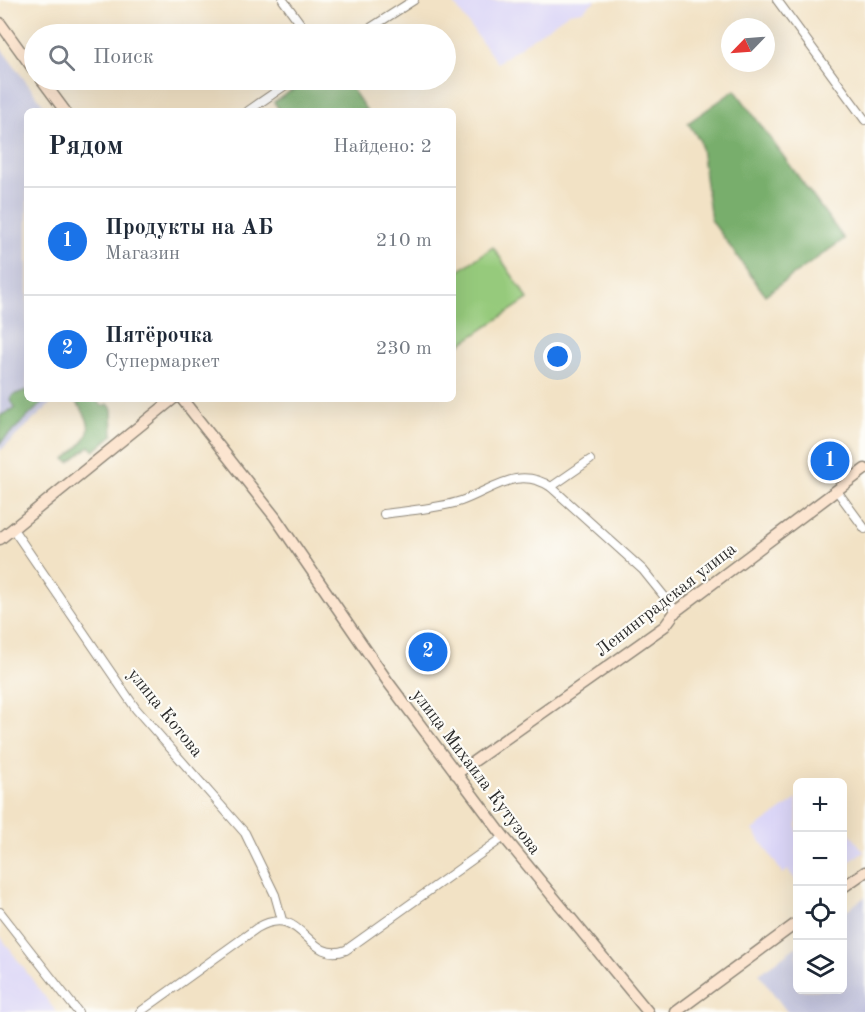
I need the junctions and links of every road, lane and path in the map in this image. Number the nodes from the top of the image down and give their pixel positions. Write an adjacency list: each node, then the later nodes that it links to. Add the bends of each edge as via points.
1 (283, 0): 5 (street)
2 (414, 0): 6 (street)
3 (777, 0): 12 (street)
4 (0, 23): 7 (street)
5 (301, 24)
6 (376, 24)
7 (24, 56)
8 (49, 90): 10 (street)
9 (279, 90): 11 (street)
10 (63, 108)
11 (252, 108)
12 (865, 120)
13 (169, 402): 20 (street)
14 (184, 402): 24 (street, улица Михаила Кутузова, via 275,517)
15 (590, 460): 17 (street)
16 (865, 469): 18 (street, Ленинградская улица)
17 (551, 487): 19 (street, via 539,479 515,478 461,500); 23 (street, via 644,570)
18 (837, 491): 21 (street); 23 (street, Ленинградская улица)
19 (384, 514)
20 (13, 529): 22 (street); 29 (street, улица Котова, via 136,709 245,832 275,895)
21 (865, 529)
22 (0, 539)
23 (676, 611): 24 (street, Ленинградская улица, via 665,626)
24 (456, 774): 25 (street, улица Михаила Кутузова)
25 (504, 837): 29 (street, via 346,950 333,953 320,948); 33 (street, улица Михаила Кутузова)
26 (865, 872): 27 (street)
27 (846, 886)
28 (0, 912): 31 (street)
29 (282, 920): 32 (street, via 257,928)
30 (793, 926): 34 (street)
31 (78, 1012)
32 (140, 1012)
33 (648, 1012)
34 (676, 1012)

